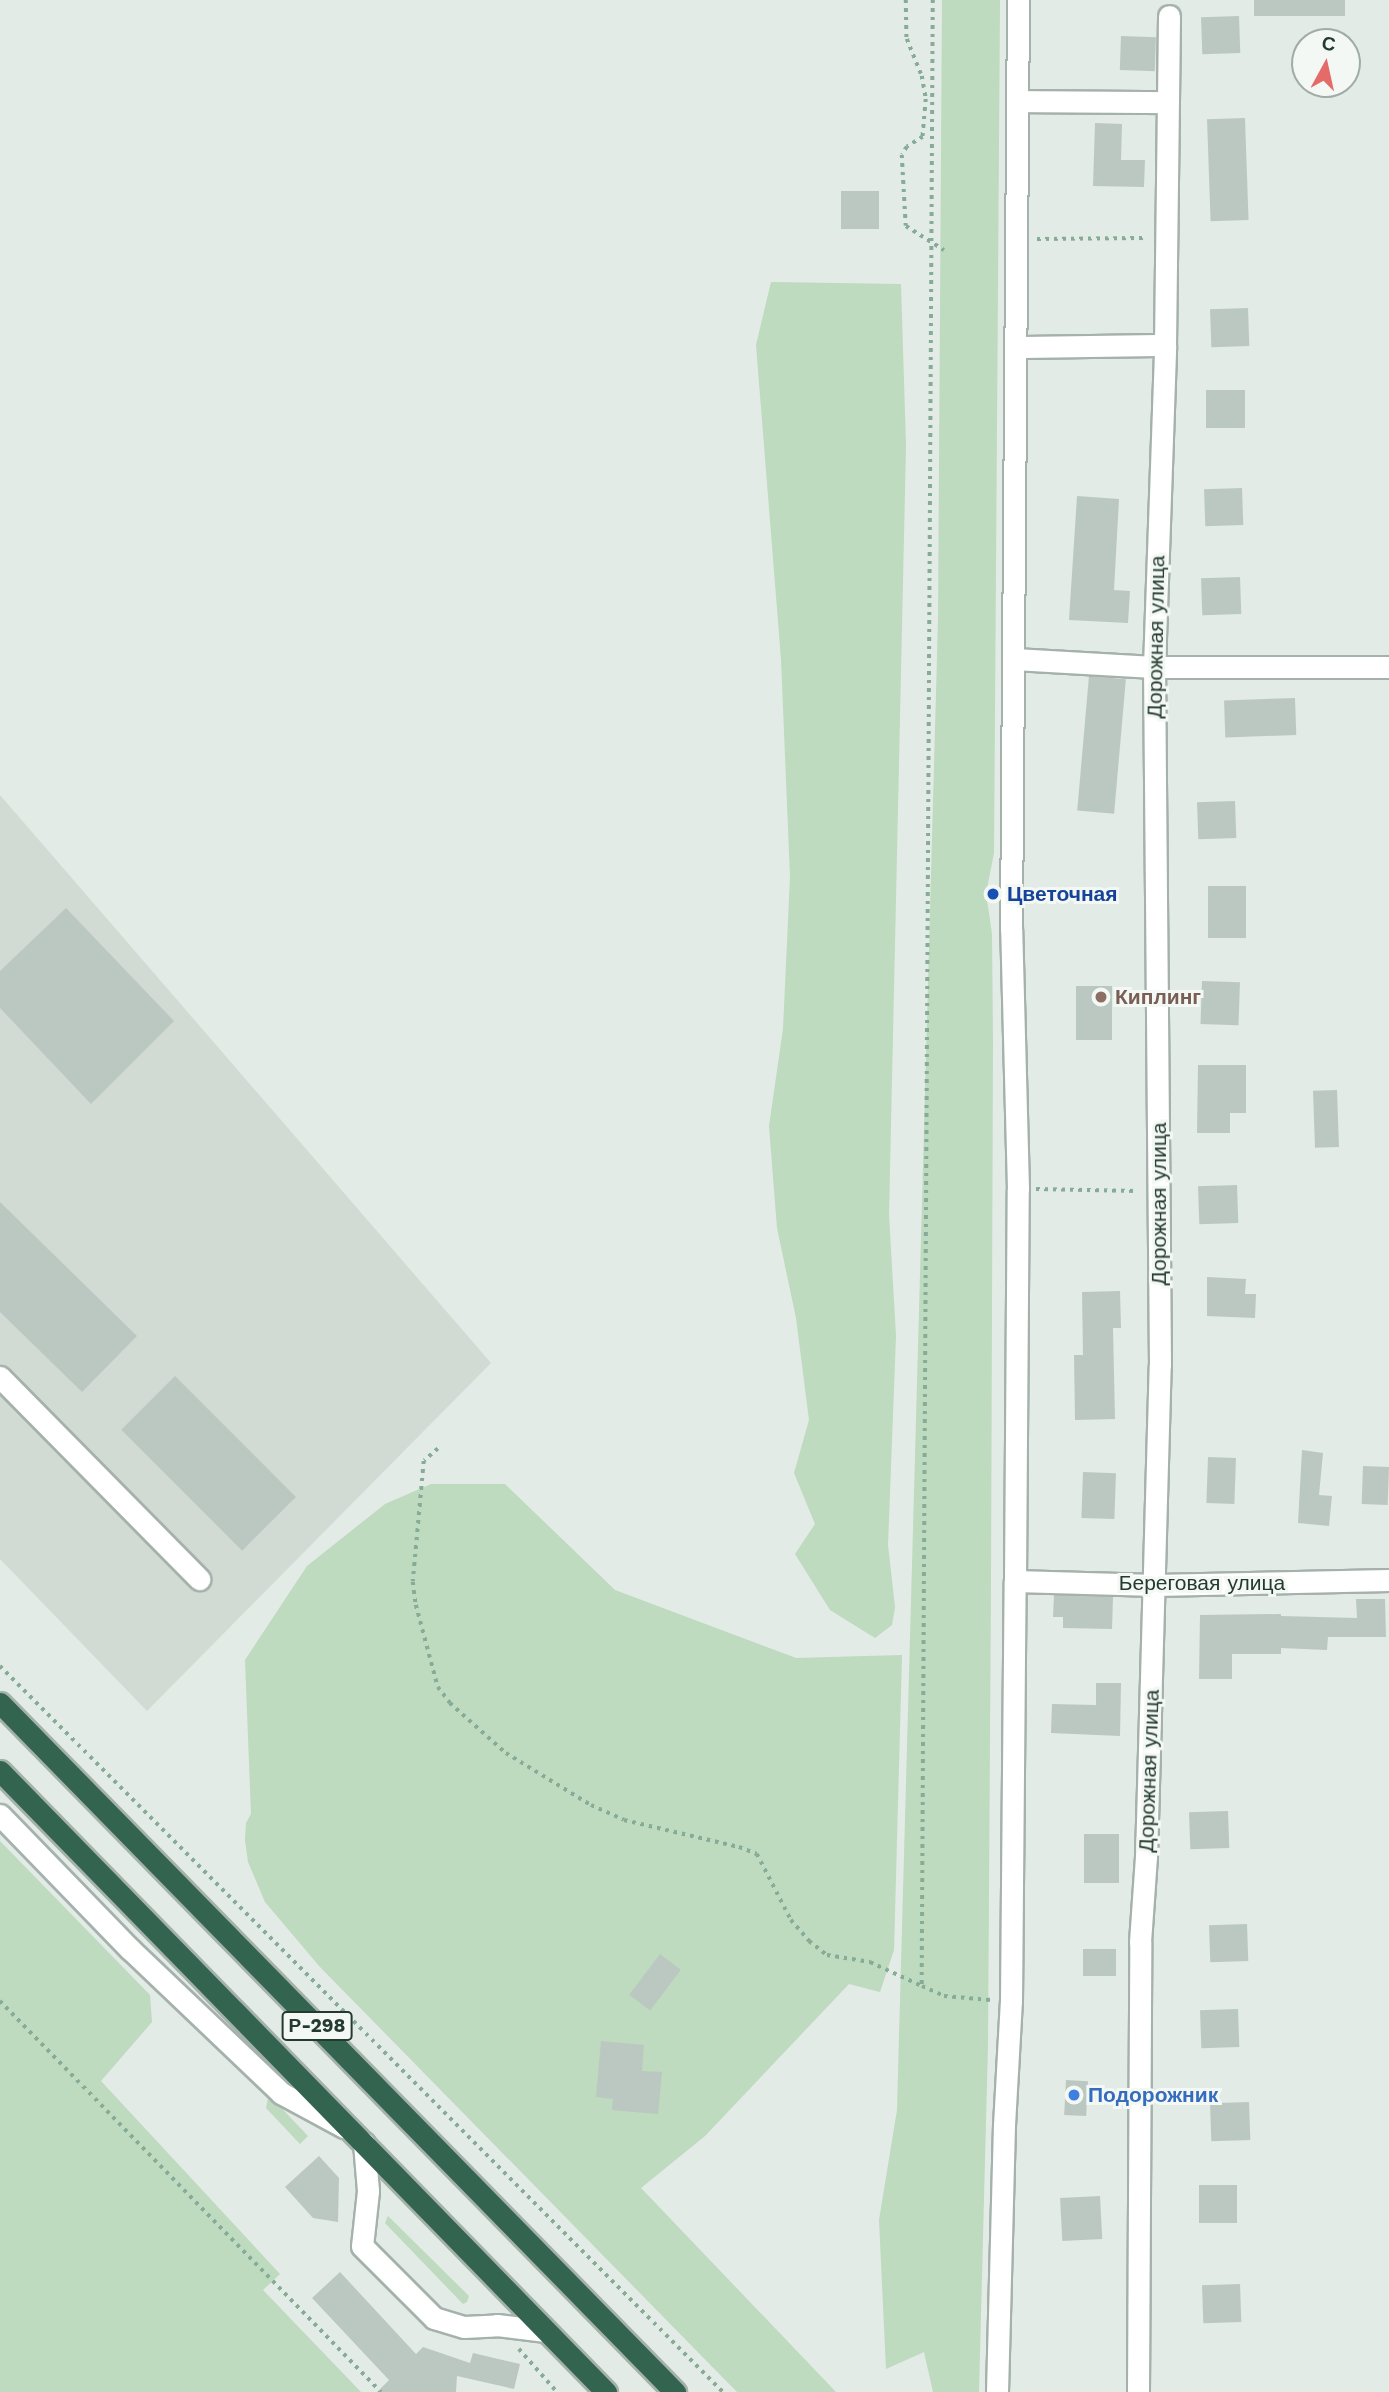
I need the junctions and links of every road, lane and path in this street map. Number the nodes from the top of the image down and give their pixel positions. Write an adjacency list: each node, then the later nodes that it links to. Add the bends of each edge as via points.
1 (906, 0): 9 (path, via 907,39 926,99 923,136 902,155 906,226)
2 (933, 0): 9 (path)
3 (1018, 0): 5 (street)
4 (1169, 16): 6 (street, Дорожная улица)
5 (1017, 101): 6 (street); 8 (street)
6 (1168, 102): 7 (street, Дорожная улица)
7 (1165, 238): 8 (path); 11 (street, Дорожная улица)
8 (1016, 239): 12 (street)
9 (932, 243): 10 (path); 28 (path)
10 (944, 250)
11 (1165, 345): 12 (street); 14 (street, Дорожная улица)
12 (1016, 347): 13 (street)
13 (1014, 659): 14 (street); 16 (street, via 1011,929)
14 (1154, 667): 15 (street); 17 (street, Дорожная улица)
15 (1389, 667)
16 (1018, 1189): 17 (path); 22 (street)
17 (1160, 1191): 23 (street, Дорожная улица)
18 (0, 1377): 20 (street)
19 (438, 1449): 28 (path, via 424,1461 413,1582 438,1687 450,1703 506,1753 591,1805 624,1820 757,1854 791,1920 809,1941 827,1955 870,1962)
20 (199, 1579)
21 (1389, 1580): 23 (street, Береговая улица)
22 (1015, 1581): 23 (street, Береговая улица); 30 (street)
23 (1155, 1585): 40 (street, Дорожная улица, via 1140,1942)
24 (0, 1666): 38 (path)
25 (0, 1703): 37 (highway, Р-298)
26 (0, 1771): 31 (highway, Р-298)
27 (0, 1815): 31 (street, via 130,1949 281,2093)
28 (922, 1986): 30 (path, via 944,1996)
29 (0, 2001): 34 (path)
30 (1011, 2001): 39 (street)
31 (359, 2138): 32 (street, via 368,2190 362,2246 434,2318 464,2327); 33 (highway, Р-298)
32 (497, 2325): 33 (street); 35 (path)
33 (546, 2331): 36 (highway, Р-298)
34 (381, 2392)
35 (557, 2392)
36 (606, 2392)
37 (675, 2392)
38 (723, 2392)
39 (997, 2392)
40 (1138, 2392)

